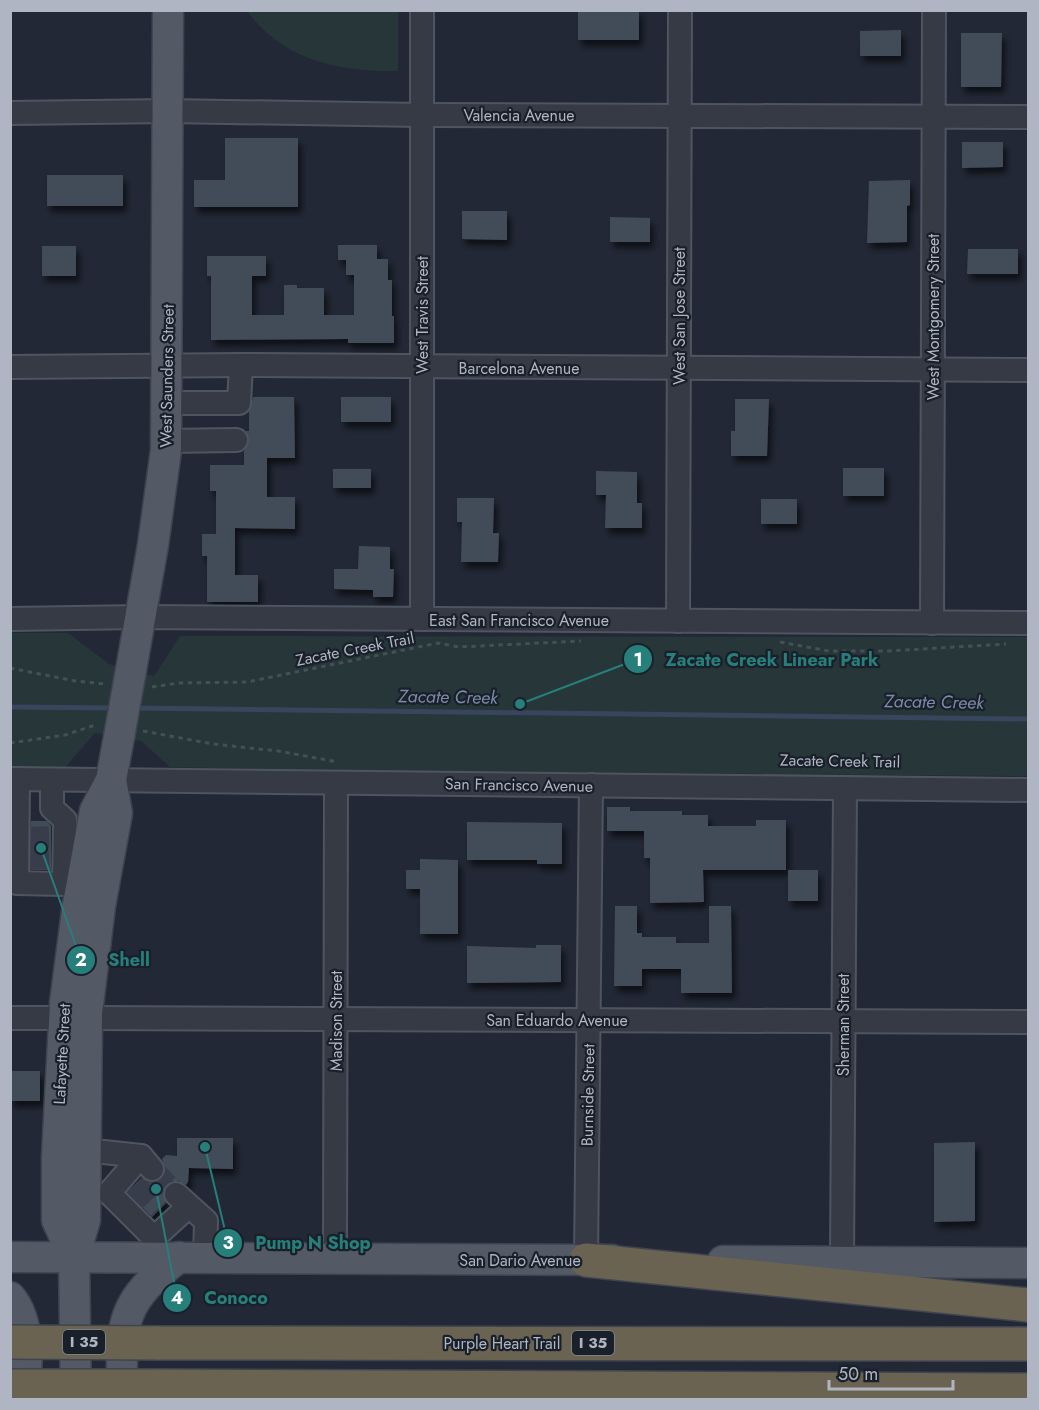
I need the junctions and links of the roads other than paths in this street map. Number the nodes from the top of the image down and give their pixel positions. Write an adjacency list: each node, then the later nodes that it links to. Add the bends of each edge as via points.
1 (168, 10): 5 (main road, West Saunders Street)
2 (422, 10): 7 (street, West Travis Street)
3 (680, 10): 8 (street, West San Jose Street)
4 (934, 10): 9 (street, West Montgomery Street)
5 (168, 111): 6 (street, Valencia Avenue); 7 (street, Valencia Avenue); 12 (main road, West Saunders Street)
6 (10, 113)
7 (422, 115): 8 (street, Valencia Avenue); 14 (street, West Travis Street)
8 (680, 116): 9 (street, Valencia Avenue); 15 (street, West San Jose Street)
9 (934, 117): 10 (street, Valencia Avenue); 16 (street, West Montgomery Street)
10 (1029, 117)
11 (241, 365): 12 (street, Barcelona Avenue); 14 (street, Barcelona Avenue); 18 (street, via 239,403)
12 (168, 366): 13 (street, Barcelona Avenue); 18 (main road, West Saunders Street)
13 (10, 367)
14 (422, 367): 15 (street, Barcelona Avenue); 23 (street, West Travis Street)
15 (679, 368): 16 (street, Barcelona Avenue); 24 (street, West San Jose Street)
16 (933, 370): 17 (street, Barcelona Avenue); 25 (street, West Montgomery Street)
17 (1029, 370)
18 (167, 403): 20 (main road, West Saunders Street)
19 (236, 440): 20 (street)
20 (166, 441): 21 (main road, West Saunders Street)
21 (140, 617): 22 (street, East San Francisco Avenue); 23 (street, East San Francisco Avenue); 27 (main road, West Saunders Street, bridge)
22 (10, 619)
23 (422, 619): 24 (street, East San Francisco Avenue)
24 (678, 621): 25 (street, East San Francisco Avenue)
25 (932, 622): 26 (street, East San Francisco Avenue)
26 (1029, 623)
27 (120, 731): 31 (main road, Lafayette Street)
28 (340, 773): 31 (street, San Francisco Avenue); 32 (street, San Francisco Avenue); 42 (street, Madison Street)
29 (14, 779): 30 (street, San Francisco Avenue); 35 (street)
30 (51, 780): 31 (street, San Francisco Avenue); 36 (street)
31 (111, 780): 37 (main road, Lafayette Street, via 95,811); 40 (main road, Lafayette Street, via 117,813)
32 (591, 785): 33 (street, San Francisco Avenue); 41 (street, Burnside Street)
33 (845, 788): 34 (street, San Francisco Avenue); 43 (street, Sherman Street)
34 (1029, 790)
35 (14, 808): 36 (street); 38 (street, via 22,849 17,883)
36 (52, 808): 37 (street, via 65,820)
37 (66, 845): 38 (main road, Lafayette Street)
38 (73, 884): 40 (main road, Lafayette Street, via 69,963)
39 (10, 1018): 40 (street, San Eduardo Avenue)
40 (75, 1018): 42 (street, San Eduardo Avenue); 45 (main road, Lafayette Street); 49 (main road, Lafayette Street, via 57,1157 57,1220)
41 (589, 1019): 42 (street, San Eduardo Avenue); 43 (street, San Eduardo Avenue); 51 (street, Burnside Street)
42 (336, 1020): 50 (street, Madison Street)
43 (843, 1021): 44 (street, San Eduardo Avenue); 52 (street, Sherman Street)
44 (1029, 1022)
45 (85, 1150): 46 (main road, Lafayette Street); 46 (street, via 147,1162 130,1179)
46 (97, 1192): 47 (street); 49 (main road, Lafayette Street)
47 (174, 1252): 47 (street, via 166,1216 182,1200 206,1221); 49 (main road, San Dario Avenue); 50 (main road, San Dario Avenue); 62 (main road, via 132,1303 122,1336)
48 (10, 1257): 49 (main road, San Dario Avenue)
49 (74, 1257): 61 (main road, Lafayette Street)
50 (335, 1258): 51 (main road, San Dario Avenue)
51 (586, 1260): 52 (main road, San Dario Avenue); 55 (highway)
52 (842, 1262): 53 (main road, San Dario Avenue)
53 (1029, 1263)
54 (10, 1297): 60 (main road, via 16,1303 26,1333 26,1380)
55 (1029, 1305)
56 (10, 1342): 57 (highway, Purple Heart Trail / I 35, bridge)
57 (1029, 1344)
58 (10, 1386): 59 (highway, bridge)
59 (1029, 1390)
60 (21, 1400)
61 (76, 1400)
62 (122, 1400)

